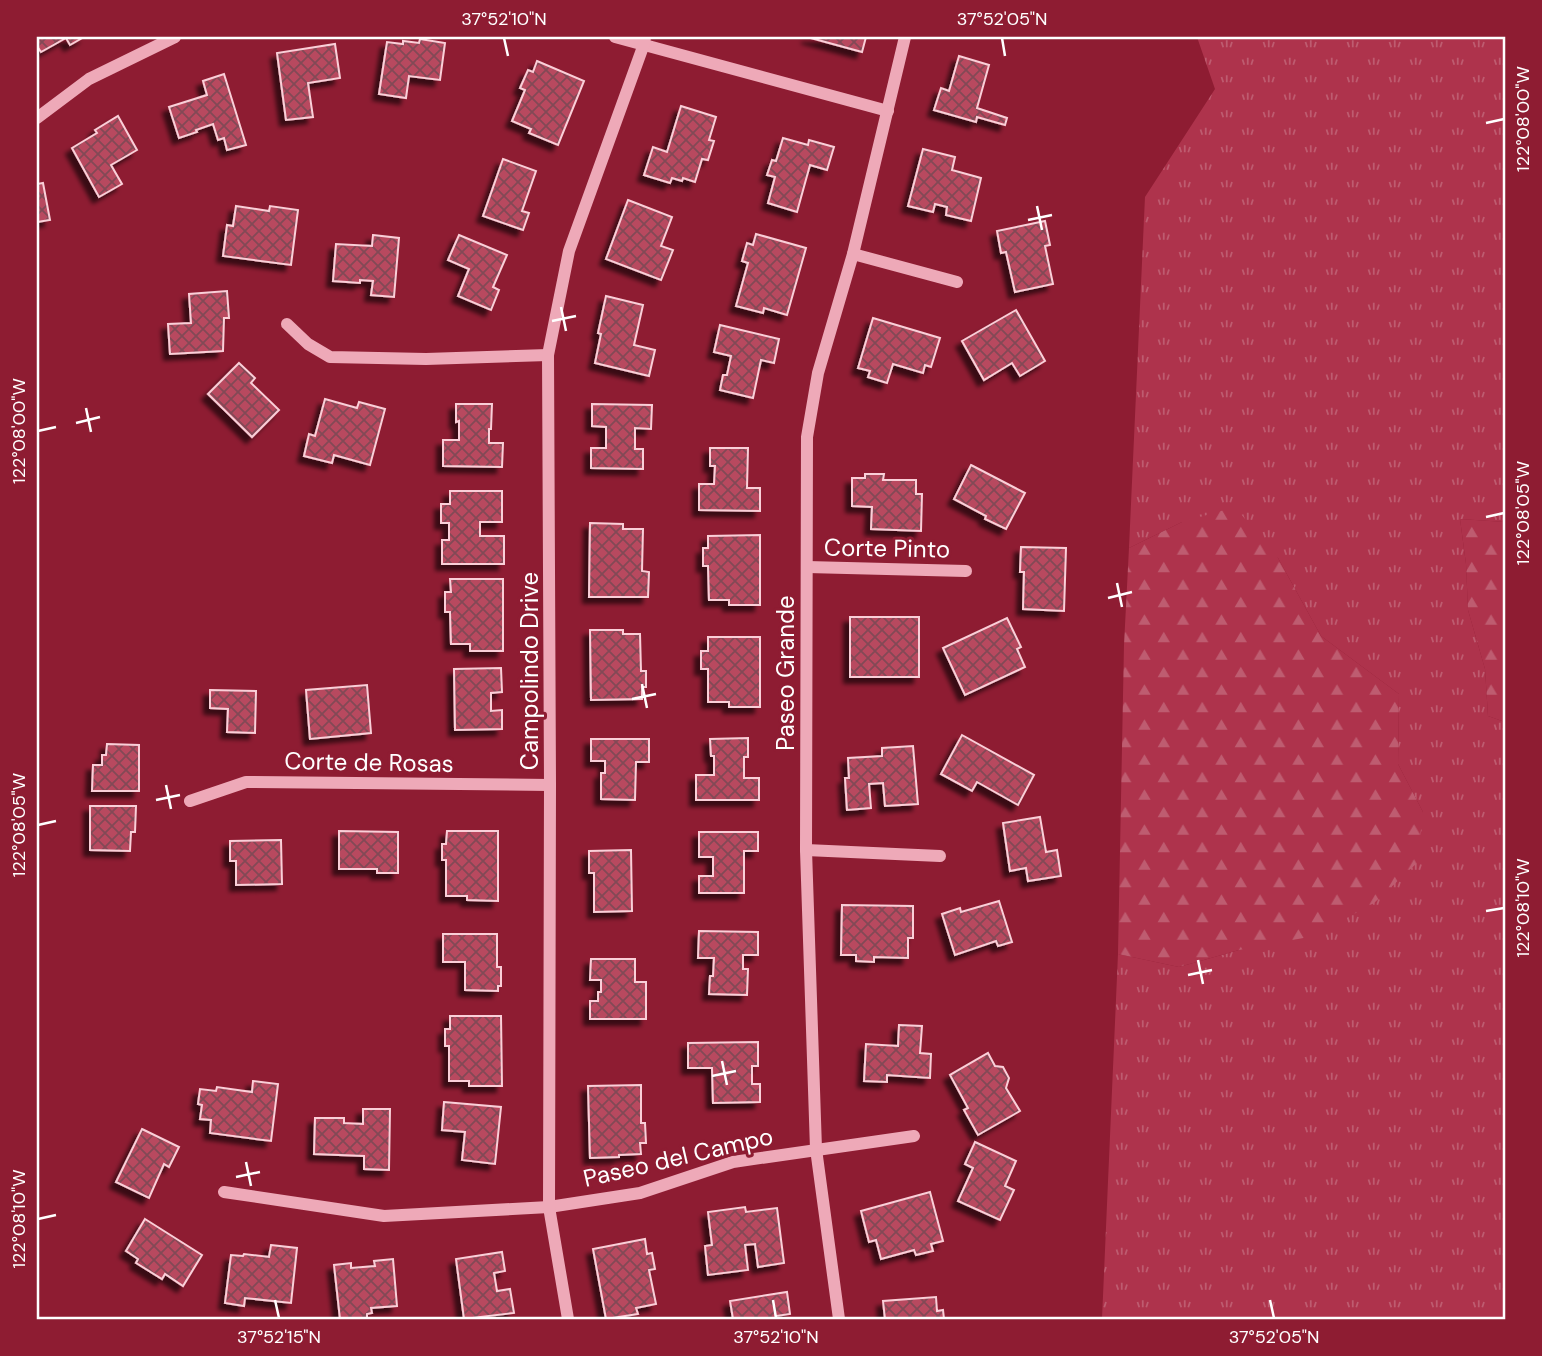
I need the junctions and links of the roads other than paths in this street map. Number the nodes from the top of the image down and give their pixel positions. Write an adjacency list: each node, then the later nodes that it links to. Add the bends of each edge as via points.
1 (175, 37): 6 (street, via 89,79)
2 (615, 37): 4 (street)
3 (905, 37): 5 (street, Paseo Grande)
4 (644, 40): 5 (street); 10 (street, Campolindo Drive, via 569,251)
5 (888, 111): 7 (street, Paseo Grande)
6 (37, 118)
7 (852, 254): 8 (street); 11 (street, Paseo Grande, via 818,373 807,437)
8 (957, 282)
9 (287, 324): 10 (street, via 308,344 330,356)
10 (548, 355): 13 (street, Campolindo Drive)
11 (807, 567): 12 (street, Corte Pinto); 15 (street, Paseo Grande)
12 (966, 571)
13 (550, 785): 14 (street, Corte de Rosas, via 246,782); 20 (street, Campolindo Drive)
14 (190, 801)
15 (806, 850): 16 (street); 18 (street, Paseo Grande)
16 (940, 856)
17 (914, 1136): 18 (street, Paseo del Campo)
18 (816, 1149): 20 (street, Paseo del Campo, via 733,1162 640,1193); 22 (street, Paseo Grande)
19 (224, 1192): 20 (street, Paseo del Campo, via 384,1216)
20 (549, 1207): 21 (street, Campolindo Drive)
21 (568, 1319)
22 (839, 1319)

